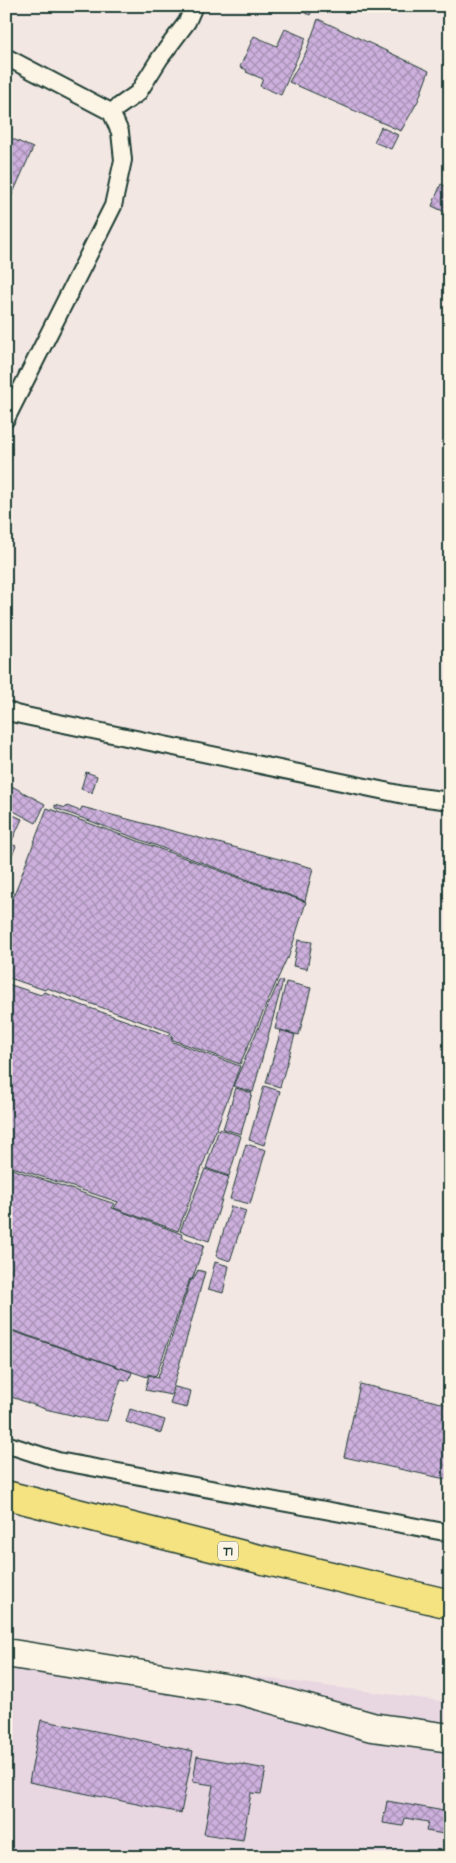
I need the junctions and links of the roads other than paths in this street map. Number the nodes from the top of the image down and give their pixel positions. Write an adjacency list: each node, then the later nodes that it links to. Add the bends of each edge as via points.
1 (194, 6): 3 (lane, via 187,22 138,93)
2 (6, 57): 3 (lane)
3 (111, 112): 4 (lane, via 120,132 123,160 113,206)
4 (6, 419)
5 (6, 710): 6 (lane, via 404,795)
6 (450, 801)
7 (6, 1444): 9 (lane, via 58,1461)
8 (6, 1495): 10 (highway, T1)
9 (450, 1533)
10 (450, 1604)
11 (6, 1653): 12 (street, via 243,1691 372,1727)
12 (450, 1738)

